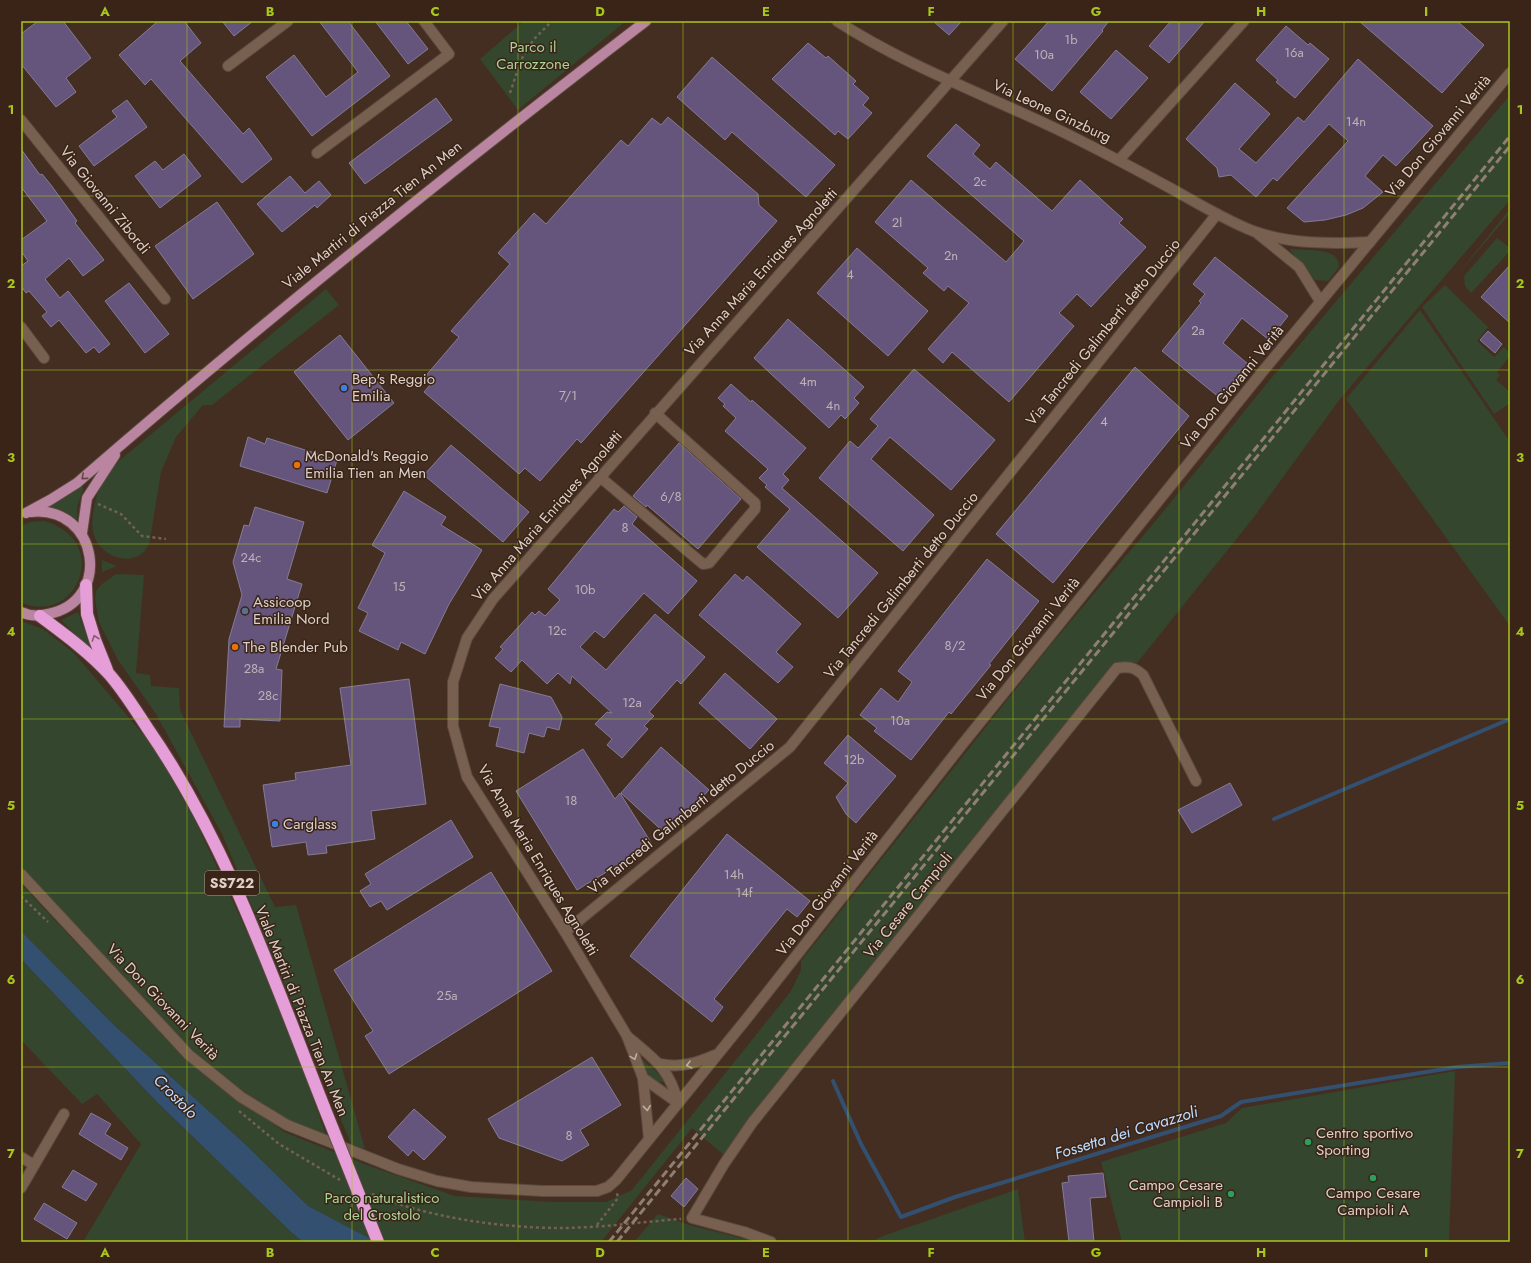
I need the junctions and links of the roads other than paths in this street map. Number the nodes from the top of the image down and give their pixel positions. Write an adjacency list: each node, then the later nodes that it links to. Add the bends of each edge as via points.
1 (288, 21): 7 (street)
2 (424, 21): 11 (street, via 449,54)
3 (646, 21): 21 (main road, Viale Martiri di Piazza Tien An Men, via 340,260)
4 (838, 21): 9 (street, Via Leone Ginzburg, via 872,43)
5 (1003, 21): 9 (street, Via Anna Maria Enriques Agnoletti)
6 (1244, 21): 12 (street)
7 (228, 66)
8 (1510, 73): 15 (street, Via Don Giovanni Verità)
9 (951, 81): 12 (street, Via Leone Ginzburg); 20 (street, Via Anna Maria Enriques Agnoletti)
10 (21, 120): 16 (street, Via Giovanni Zibordi)
11 (317, 154)
12 (1119, 160): 13 (street, Via Leone Ginzburg)
13 (1217, 214): 14 (street, Via Leone Ginzburg); 31 (street, Via Tancredi Galimberti detto Duccio, via 790,747)
14 (1254, 231): 15 (street, Via Leone Ginzburg, via 1297,241); 17 (street, Via Leone Ginzburg, via 1299,267)
15 (1370, 242): 17 (street, Via Don Giovanni Verità)
16 (165, 299)
17 (1320, 302): 33 (street, Via Don Giovanni Verità, via 961,746)
18 (21, 327): 19 (street)
19 (44, 358)
20 (655, 413): 22 (street, Via Anna Maria Enriques Agnoletti); 22 (street, via 755,503 755,509 709,563 703,564)
21 (124, 442): 23 (main road, Viale Martiri di Piazza Tien An Men, one-way to 23, via 77,483); 24 (main road, Viale Martiri di Piazza Tien An Men, via 88,498)
22 (600, 476): 31 (street, Via Anna Maria Enriques Agnoletti, via 492,599 467,638 453,682 453,726 467,777)
23 (23, 514): 24 (main road, Viale Martiri di Piazza Tien An Men, via 41,511 57,514 71,522)
24 (82, 533): 25 (main road, Viale Martiri di Piazza Tien An Men, via 88,546 91,570)
25 (86, 585): 27 (main road, Viale Martiri di Piazza Tien An Men, via 67,607); 28 (highway, Viale Martiri di Piazza Tien An Men / SS722, one-way to 25, via 87,614)
26 (21, 612): 27 (main road, Viale Martiri di Piazza Tien An Men)
27 (40, 616): 28 (highway, Viale Martiri di Piazza Tien An Men / SS722, via 80,646)
28 (109, 675): 42 (highway, Viale Martiri di Piazza Tien An Men / SS722, bridge, via 162,749 209,831 261,949)
29 (1196, 781): 43 (street, Via Cesare Campioli, via 1143,675 1136,668 1117,668 752,1123 692,1218)
30 (21, 874): 38 (street, Via Don Giovanni Verità, via 189,1055 241,1097 287,1125 398,1169 437,1181 471,1187 542,1191 597,1191 608,1187)
31 (565, 932): 32 (street, Via Anna Maria Enriques Agnoletti)
32 (627, 1036): 34 (street, Via Anna Maria Enriques Agnoletti); 35 (street, Via Anna Maria Enriques Agnoletti, one-way to 35)
33 (717, 1054): 34 (street, one-way to 34, via 688,1065 673,1067); 36 (street, Via Don Giovanni Verità)
34 (660, 1064): 36 (street, Via Anna Maria Enriques Agnoletti, via 670,1078)
35 (643, 1078): 36 (street, Via Anna Maria Enriques Agnoletti); 38 (street, Via Anna Maria Enriques Agnoletti, one-way to 38)
36 (678, 1103): 38 (street, Via Don Giovanni Verità)
37 (64, 1114): 40 (street)
38 (649, 1139)
39 (21, 1157): 40 (street)
40 (34, 1165): 41 (street)
41 (21, 1188)
42 (378, 1242)
43 (771, 1242)

